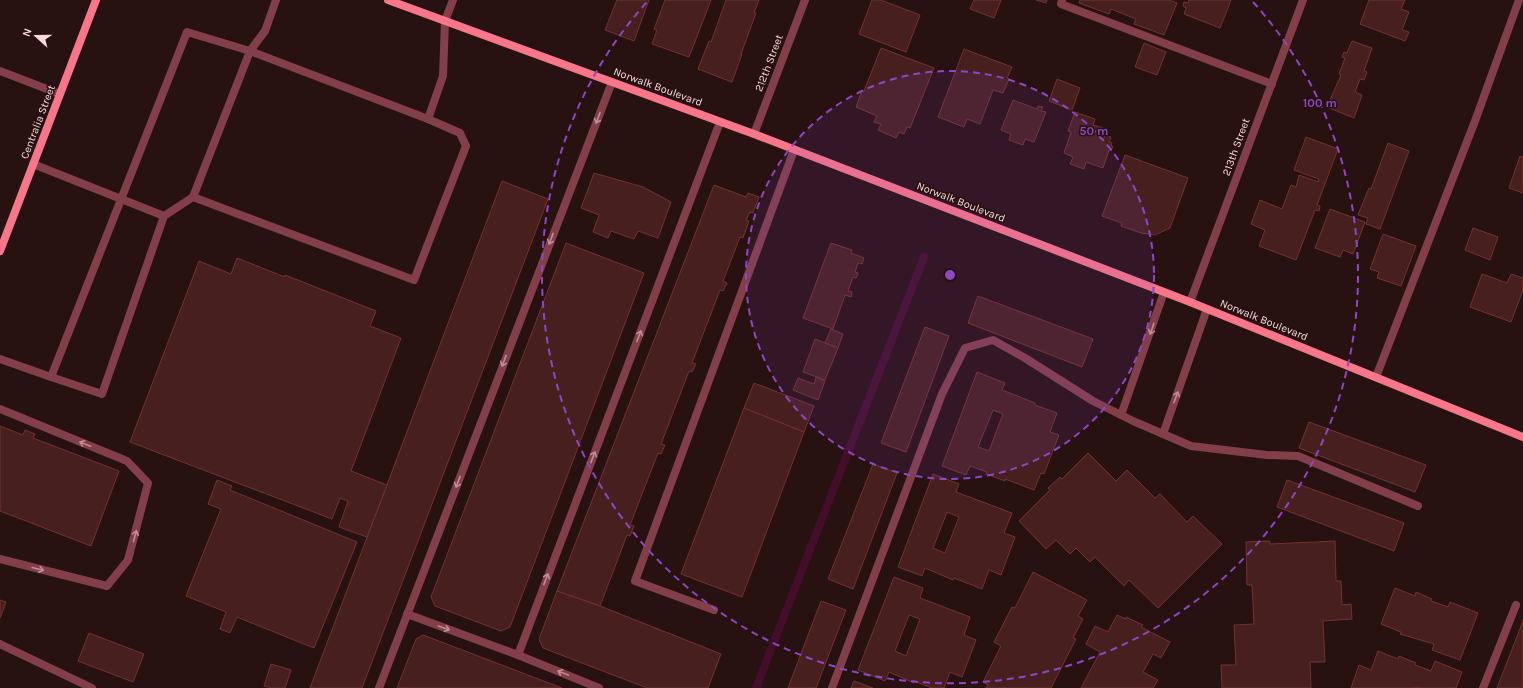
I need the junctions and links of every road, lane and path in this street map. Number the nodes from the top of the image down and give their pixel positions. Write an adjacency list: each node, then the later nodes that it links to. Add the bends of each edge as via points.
1 (96, 0): 14 (main road, Centralia Street)
2 (276, 0): 10 (street, via 264,31)
3 (388, 0): 9 (main road, Norwalk Boulevard)
4 (453, 0): 9 (street)
5 (804, 0): 17 (street, 212th Street)
6 (1062, 0): 13 (street, via 1061,4)
7 (1303, 0): 13 (street, 213th Street)
8 (1519, 0): 29 (street)
9 (445, 21): 12 (main road, Norwalk Boulevard); 15 (street, via 442,76)
10 (250, 51): 15 (street); 20 (street); 21 (street, via 187,32)
11 (0, 71): 14 (street)
12 (612, 82): 16 (main road, Norwalk Boulevard); 38 (street, one-way to 38)
13 (1272, 84): 25 (street, 213th Street)
14 (60, 94): 19 (main road, Centralia Street)
15 (428, 119): 20 (street, via 460,133 466,146 414,280)
16 (720, 122): 17 (main road, Norwalk Boulevard); 40 (street, one-way to 16)
17 (754, 134): 18 (main road, Norwalk Boulevard)
18 (794, 150): 24 (main road, Norwalk Boulevard); 37 (street, via 635,581)
19 (33, 164): 21 (street); 23 (main road, Centralia Street)
20 (193, 197): 22 (street)
21 (120, 199): 22 (street); 28 (street)
22 (164, 216): 28 (street, via 102,394)
23 (0, 251)
24 (1164, 292): 25 (main road, Norwalk Boulevard); 31 (street, one-way to 31)
25 (1190, 302): 26 (main road, Norwalk Boulevard)
26 (1207, 309): 29 (main road, Norwalk Boulevard); 32 (street, one-way to 26)
27 (0, 359): 28 (street)
28 (51, 377)
29 (1376, 377): 33 (main road, Norwalk Boulevard)
30 (0, 409): 35 (street, one-way to 30, via 107,586 128,560 148,483 127,461)
31 (1122, 415): 32 (street); 44 (street, via 1093,401 994,340 965,348 942,394)
32 (1163, 434): 34 (street, via 1191,446 1298,456)
33 (1523, 437)
34 (1418, 506)
35 (0, 559)
36 (1516, 605): 45 (street)
37 (714, 610)
38 (407, 614): 40 (street, one-way to 40); 42 (street)
39 (0, 644): 41 (street)
40 (518, 655): 43 (street, one-way to 40)
41 (92, 688)
42 (379, 688)
43 (599, 688)
44 (832, 688)
45 (1483, 688)

